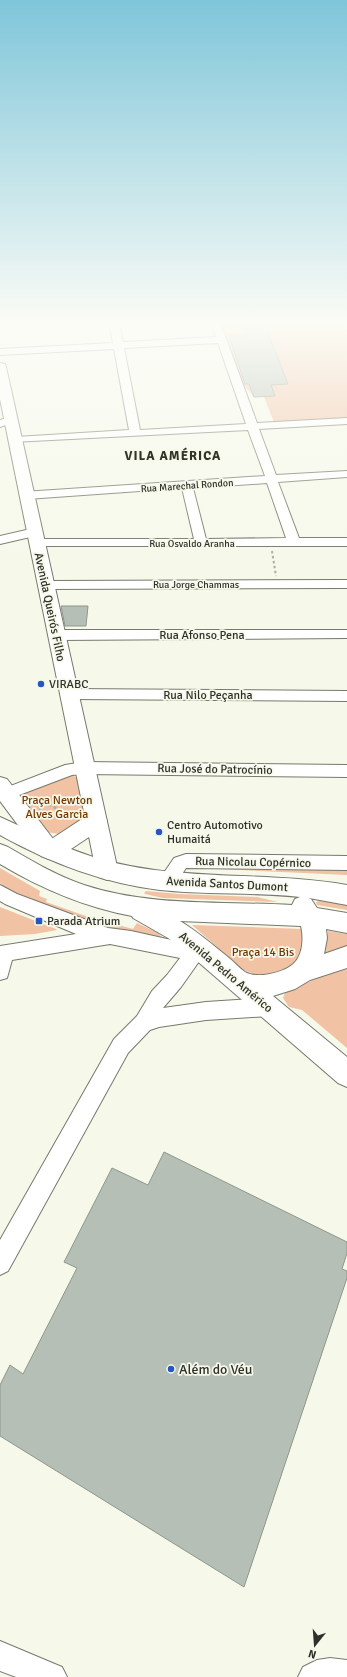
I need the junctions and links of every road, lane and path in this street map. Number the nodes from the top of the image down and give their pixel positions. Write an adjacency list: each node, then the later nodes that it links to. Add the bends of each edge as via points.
1 (4, 400): 5 (main road, Avenida Queirós Filho)
2 (129, 400): 7 (street)
3 (243, 400): 6 (street)
4 (347, 421): 6 (street)
5 (6, 422): 8 (main road, Avenida Queirós Filho)
6 (252, 426): 7 (street); 10 (street)
7 (135, 433): 8 (street)
8 (16, 440): 12 (main road, Avenida Queirós Filho)
9 (347, 474): 10 (street, Rua Marechal Rondon)
10 (271, 479): 11 (street, Rua Marechal Rondon); 16 (street)
11 (187, 485): 12 (street, Rua Marechal Rondon); 18 (street)
12 (27, 495): 13 (main road, Avenida Queirós Filho)
13 (36, 538): 14 (street, Rua Osvaldo Aranha); 18 (street, Rua Osvaldo Aranha); 21 (main road, Avenida Queirós Filho)
14 (0, 540)
15 (271, 542): 16 (street, Rua Osvaldo Aranha); 18 (street, Rua Osvaldo Aranha); 19 (path)
16 (294, 542): 17 (street, Rua Osvaldo Aranha)
17 (347, 542)
18 (201, 543)
19 (277, 584): 20 (street, Rua Jorge Chammas); 21 (street, Rua Jorge Chammas)
20 (347, 584)
21 (46, 585): 23 (main road, Avenida Queirós Filho)
22 (347, 634): 23 (street, Rua Afonso Pena)
23 (56, 636): 24 (main road, Avenida Queirós Filho)
24 (68, 694): 25 (street, Rua Nilo Peçanha); 26 (main road, Avenida Queirós Filho)
25 (347, 696)
26 (84, 768): 27 (street, Rua José do Patrocínio); 28 (street, via 71,769); 31 (main road, Avenida Queirós Filho)
27 (347, 771)
28 (9, 789): 29 (path); 33 (main road)
29 (37, 800): 30 (path); 31 (path, via 69,814)
30 (41, 813)
31 (96, 820): 33 (main road); 36 (main road, Avenida Queirós Filho)
32 (0, 825): 33 (main road, Avenida Santos Dumont)
33 (51, 851): 36 (main road, Avenida Santos Dumont)
34 (0, 853): 42 (main road, via 59,886)
35 (347, 863): 37 (street, Rua Nicolau Copérnico, via 186,861 180,863)
36 (107, 871): 37 (main road, Avenida Santos Dumont); 42 (main road, Avenida Pedro Américo)
37 (168, 880): 39 (main road, Avenida Santos Dumont)
38 (347, 882): 39 (main road, via 315,879 297,880)
39 (275, 886): 41 (main road, Avenida Santos Dumont); 43 (main road, via 297,900)
40 (0, 892): 45 (street, via 11,899 85,929)
41 (347, 895)
42 (132, 905): 43 (main road, via 162,910); 46 (main road, Avenida Pedro Américo)
43 (312, 917): 44 (main road); 50 (main road, via 315,937 313,949)
44 (347, 923)
45 (110, 936): 46 (street, via 176,949); 47 (street)
46 (198, 947): 51 (main road, Avenida Pedro Américo); 53 (street, via 183,971 159,997)
47 (1, 953): 49 (street, via 3,963)
48 (347, 957): 50 (main road)
49 (0, 972)
50 (302, 972): 51 (main road, via 279,983)
51 (241, 984): 52 (main road, Avenida Pedro Américo)
52 (268, 1007): 53 (street, via 184,1013); 54 (main road, Avenida Pedro Américo)
53 (144, 1022): 55 (street, via 121,1046)
54 (347, 1074)
55 (0, 1263)
56 (0, 1656): 58 (street)
57 (347, 1675): 59 (street, via 334,1672 321,1673)
58 (52, 1677)
59 (313, 1677)

